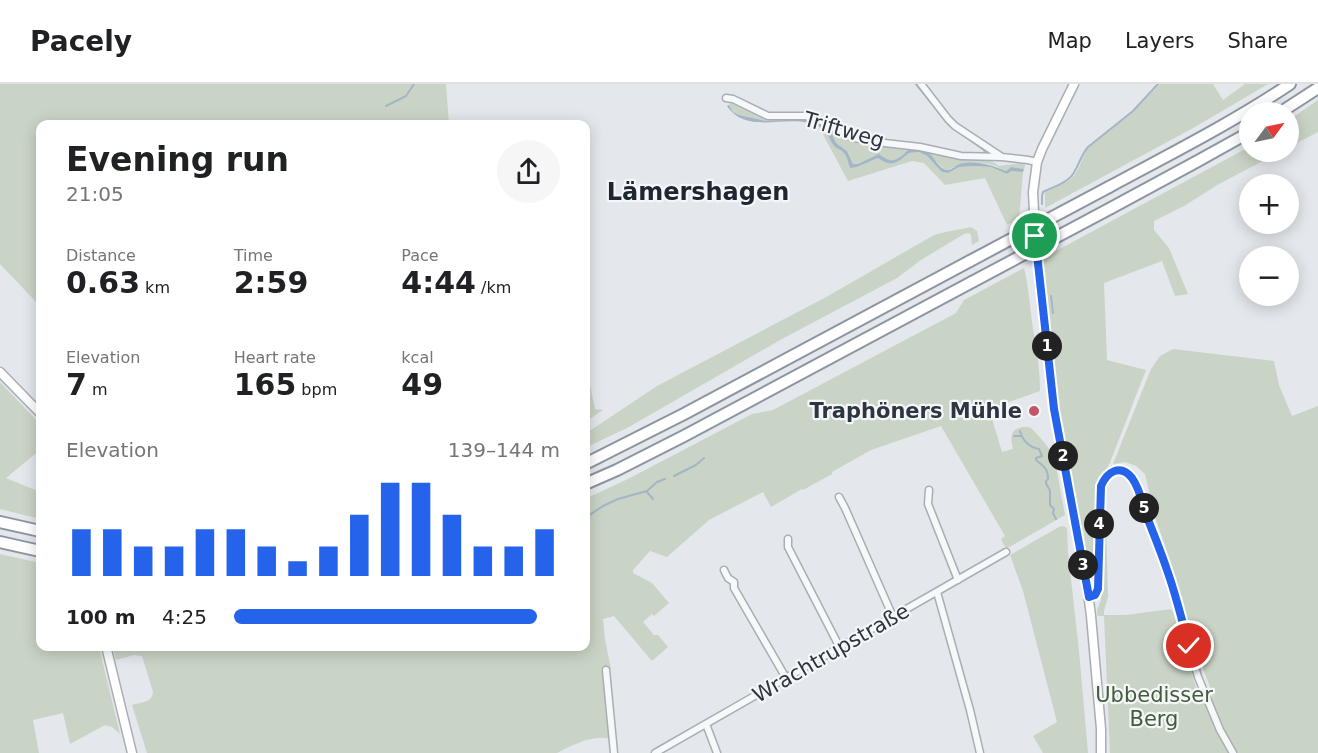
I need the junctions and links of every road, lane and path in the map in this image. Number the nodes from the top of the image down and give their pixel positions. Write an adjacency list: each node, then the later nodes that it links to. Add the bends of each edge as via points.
1 (921, 84): 8 (street, Triftweg, via 955,126)
2 (1074, 84): 9 (main road)
3 (1290, 84): 12 (highway, bridge, via 1210,133)
4 (1318, 88): 6 (highway)
5 (726, 98): 8 (street, Triftweg, via 768,116 805,116 867,141 961,156)
6 (1296, 102)
7 (1239, 138): 13 (highway, bridge, via 684,436)
8 (1002, 158): 9 (street, Triftweg)
9 (1038, 162): 25 (main road, via 1033,192 1035,236 1050,378)
10 (0, 372): 11 (main road)
11 (36, 409)
12 (590, 461)
13 (590, 482)
14 (929, 490): 23 (street, via 928,504)
15 (839, 497): 26 (street)
16 (0, 522): 17 (highway)
17 (36, 530)
18 (788, 539): 27 (street, via 788,547)
19 (0, 542): 20 (highway)
20 (36, 550)
21 (1006, 552): 23 (street, Wrachtrupstraße)
22 (724, 570): 30 (street, via 728,578 736,581 734,588)
23 (958, 579): 24 (street, Wrachtrupstraße)
24 (937, 592): 26 (street, Wrachtrupstraße); 36 (street)
25 (1089, 597): 37 (main road); 38 (street, via 1098,589 1101,486 1111,472 1123,471 1137,487 1168,573 1198,677)
26 (893, 617): 27 (street, Wrachtrupstraße)
27 (840, 648): 30 (street, Wrachtrupstraße)
28 (107, 651): 32 (main road)
29 (606, 670): 33 (street)
30 (786, 678): 31 (street, Wrachtrupstraße)
31 (706, 724): 34 (street, Wrachtrupstraße); 35 (street)
32 (132, 753)
33 (614, 753)
34 (656, 753)
35 (717, 753)
36 (980, 753)
37 (1101, 753)
38 (1233, 753)

